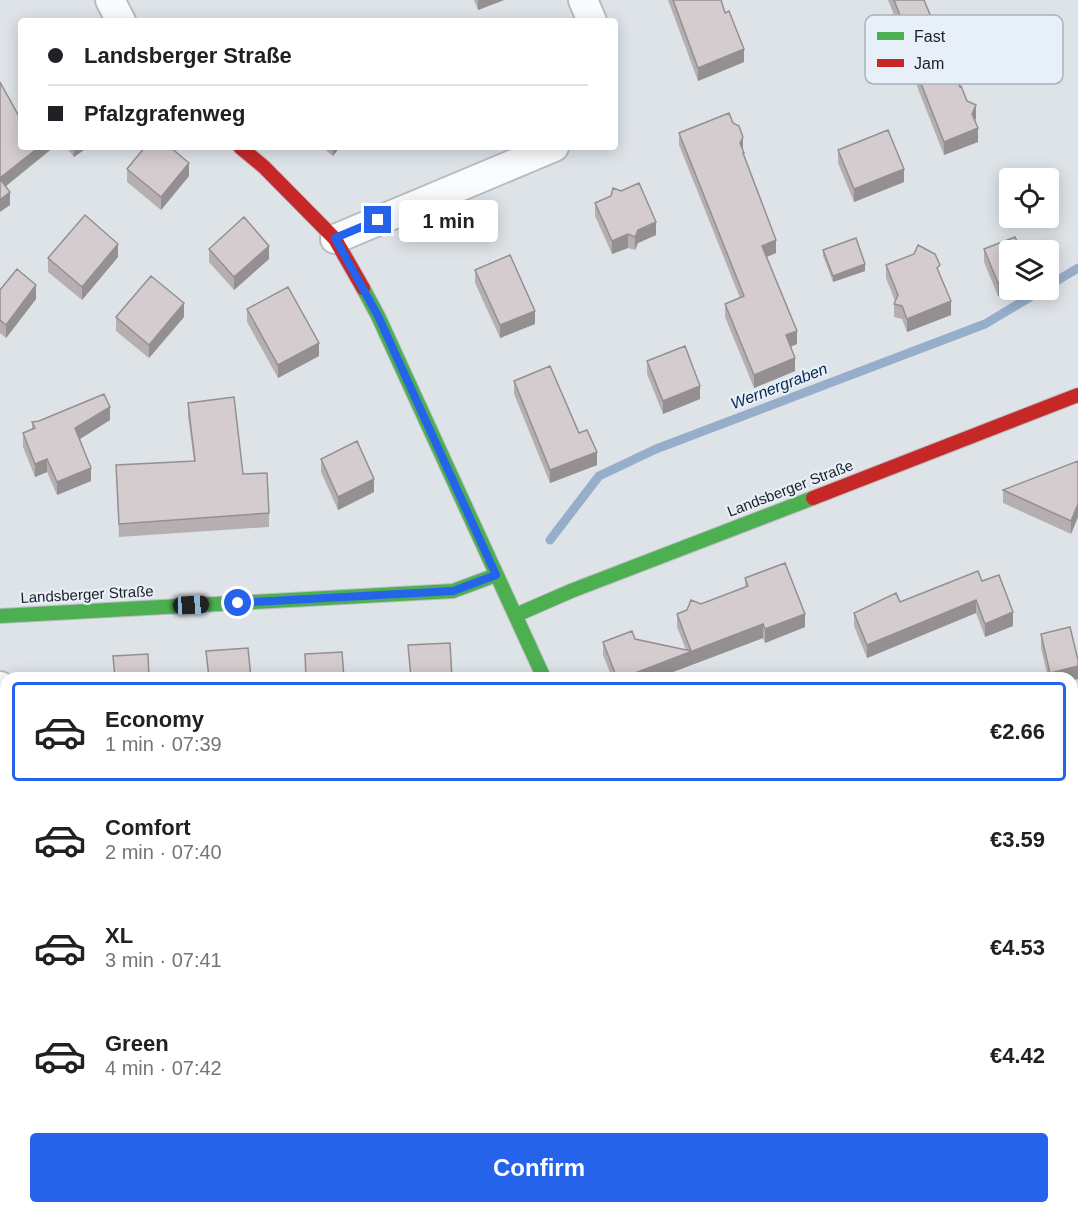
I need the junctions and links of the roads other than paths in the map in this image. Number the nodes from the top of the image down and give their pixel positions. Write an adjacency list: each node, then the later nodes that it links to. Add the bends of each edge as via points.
1 (110, 0): 3 (street)
2 (583, 0): 4 (street)
3 (119, 18)
4 (591, 18)
5 (244, 150): 7 (street)
6 (547, 150): 7 (street)
7 (335, 238): 9 (street, via 378,316)
8 (1078, 395): 10 (street, Landsberger Straße)
9 (496, 575): 10 (street); 11 (street, Landsberger Straße, via 453,591)
10 (516, 615): 12 (street)
11 (0, 616)
12 (541, 672)

